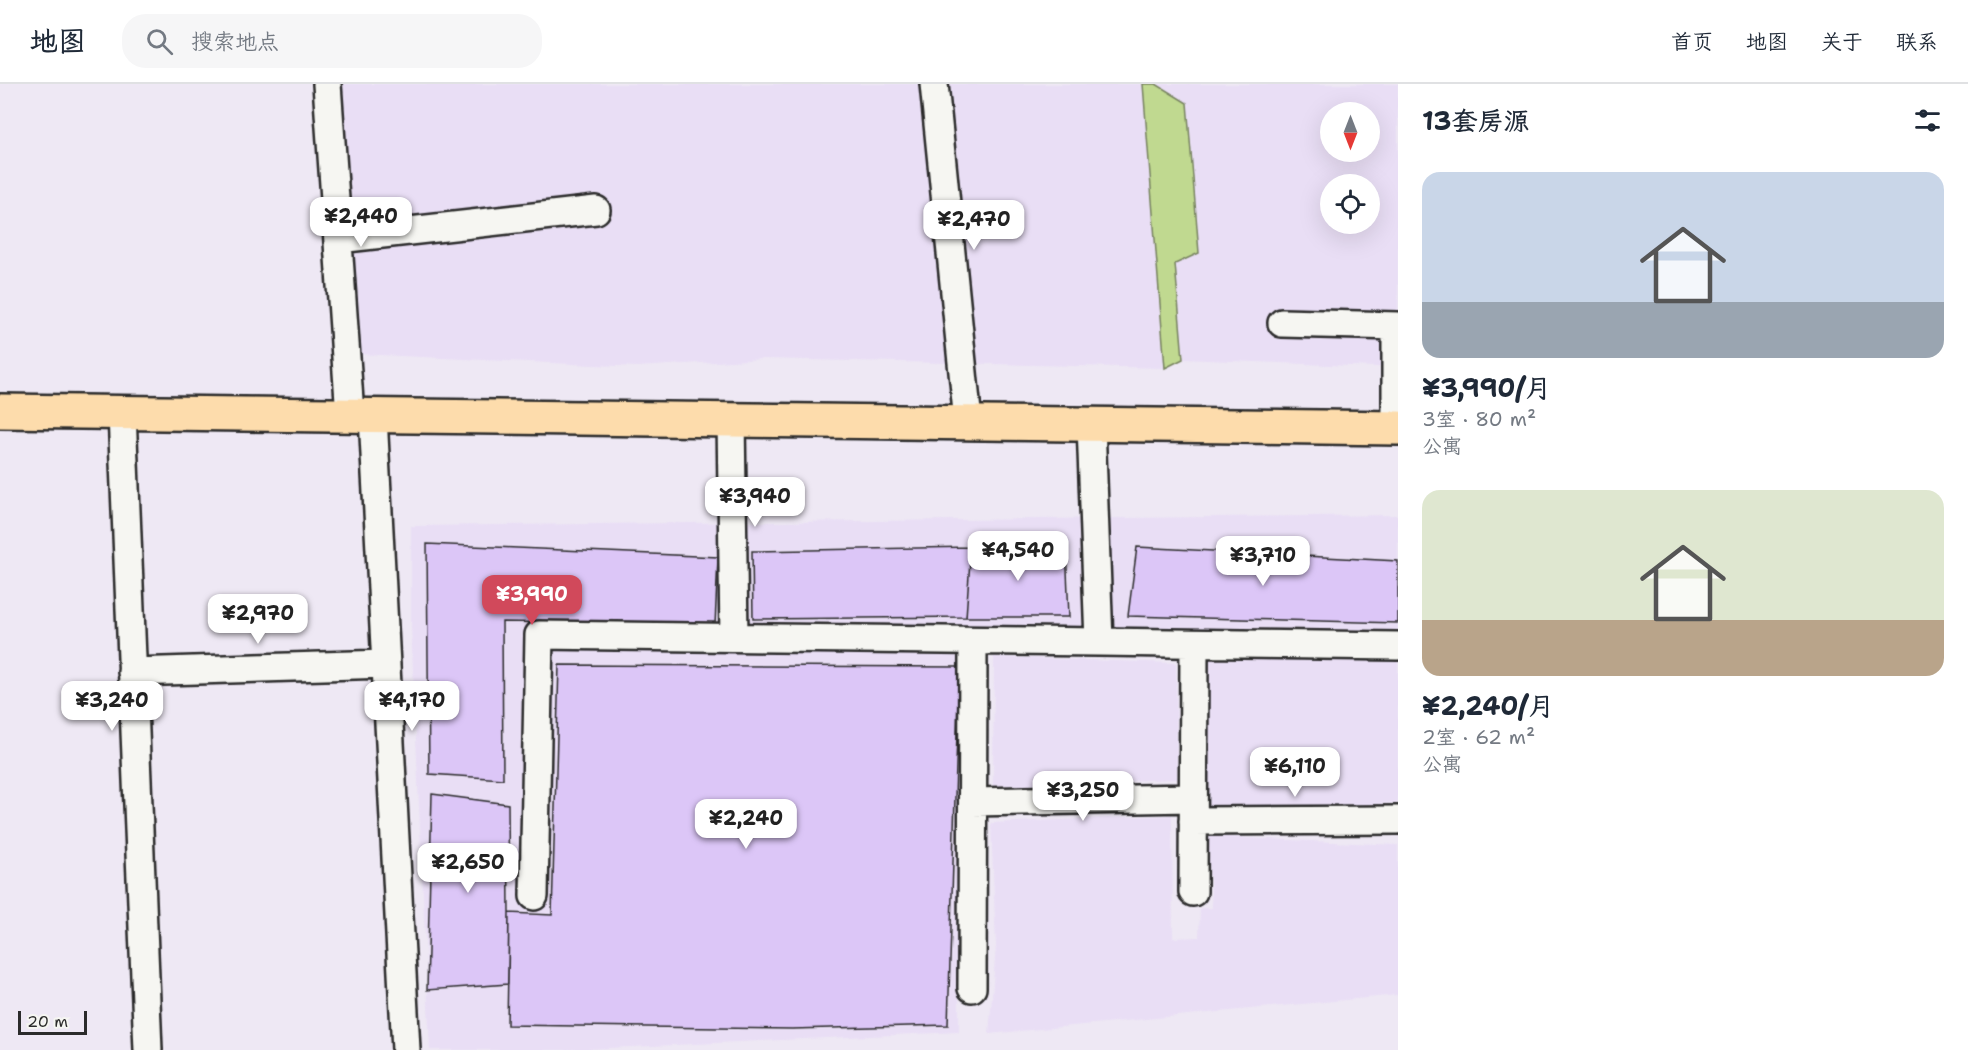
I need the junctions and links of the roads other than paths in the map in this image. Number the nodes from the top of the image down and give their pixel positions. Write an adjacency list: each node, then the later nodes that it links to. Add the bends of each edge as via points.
1 (327, 84): 4 (street)
2 (934, 84): 11 (street)
3 (596, 210): 4 (street)
4 (338, 239): 9 (street)
5 (1281, 323): 6 (street)
6 (1397, 326): 13 (street)
7 (0, 411): 8 (main road)
8 (122, 412): 9 (main road); 20 (street)
9 (362, 415): 10 (main road); 19 (street)
10 (731, 419): 11 (main road); 14 (street)
11 (968, 422): 12 (main road)
12 (1091, 424): 13 (main road); 16 (street)
13 (1397, 428)
14 (734, 637): 15 (street); 25 (street, via 539,635)
15 (973, 640): 16 (street); 21 (street)
16 (1099, 642): 17 (street)
17 (1194, 644): 18 (street); 22 (street)
18 (1398, 646)
19 (386, 664): 20 (street); 28 (street)
20 (132, 672): 27 (street)
21 (973, 802): 22 (street); 26 (street)
22 (1193, 809): 23 (street); 24 (street)
23 (1398, 820)
24 (1193, 892)
25 (534, 896)
26 (972, 988)
27 (148, 1050)
28 (406, 1050)

